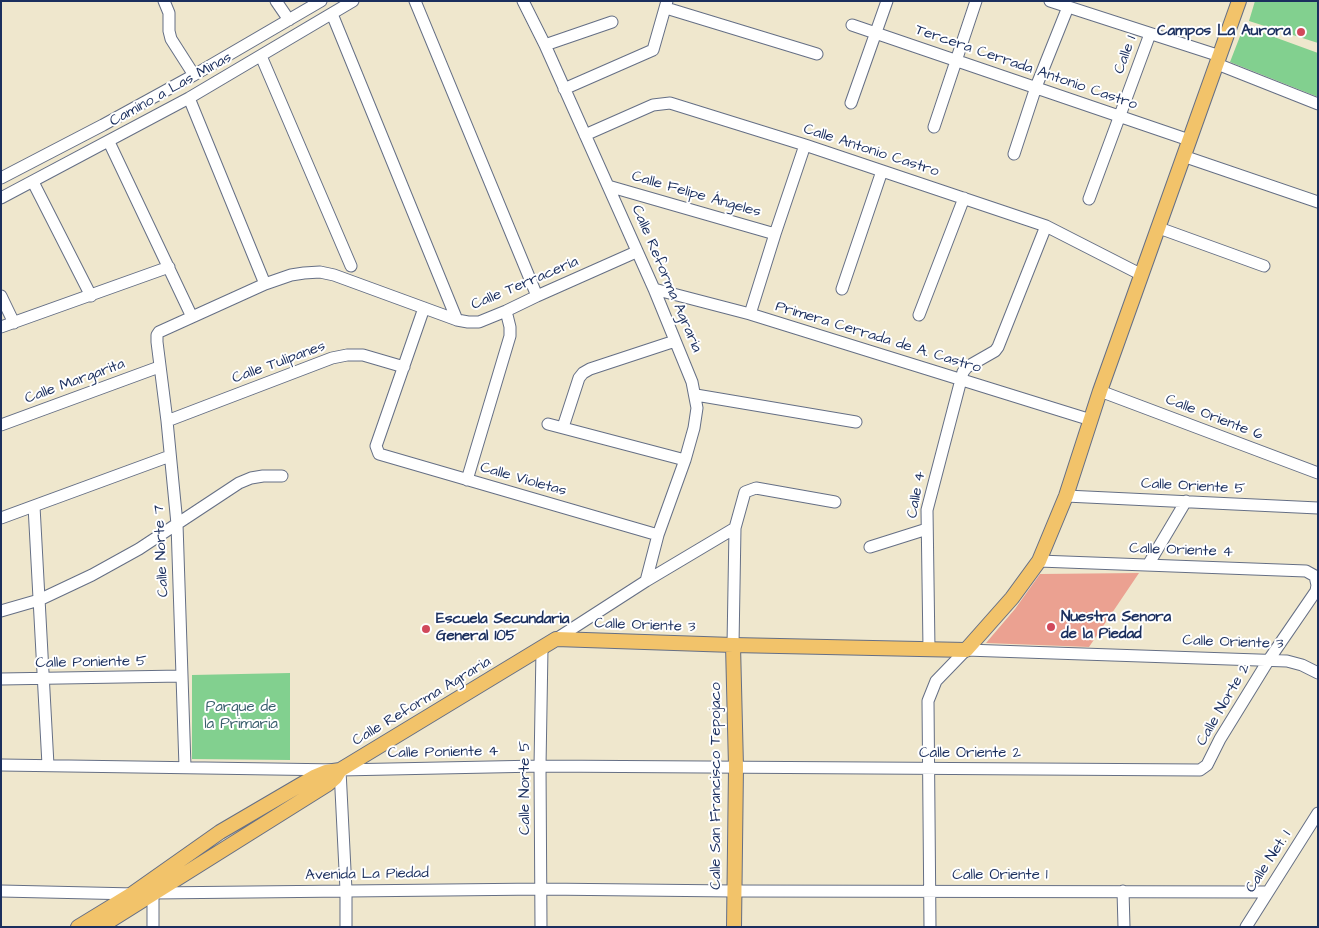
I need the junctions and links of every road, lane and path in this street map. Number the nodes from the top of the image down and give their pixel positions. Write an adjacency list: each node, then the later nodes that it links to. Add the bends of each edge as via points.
1 (164, 1): 24 (street, via 169,13 171,39)
2 (276, 1): 14 (street)
3 (321, 1): 14 (street, Camino a Las Minas)
4 (353, 1): 13 (street, Camino a Las Minas)
5 (415, 1): 59 (street)
6 (523, 1): 19 (street, Calle Reforma Agraria)
7 (886, 1): 17 (street)
8 (976, 1): 22 (street)
9 (1050, 1): 12 (street)
10 (1239, 1): 23 (main road)
11 (667, 5): 20 (street); 26 (street, via 654,50)
12 (1068, 7): 18 (street); 25 (street)
13 (332, 14): 21 (street, Camino a Las Minas); 65 (street)
14 (288, 20): 24 (street, Camino a Las Minas)
15 (612, 22): 19 (street)
16 (852, 25): 17 (street, Tercera Cerrada Antonio Castro)
17 (876, 33): 22 (street, Tercera Cerrada Antonio Castro); 28 (street)
18 (1150, 34): 23 (street); 30 (street, Calle 1)
19 (545, 45): 26 (street, Calle Reforma Agraria)
20 (817, 54)
21 (261, 56): 27 (street, Camino a Las Minas); 50 (street)
22 (956, 60): 25 (street, Tercera Cerrada Antonio Castro); 31 (street)
23 (1219, 60): 29 (street); 33 (main road)
24 (194, 75): 39 (street, Camino a Las Minas)
25 (1036, 86): 30 (street, Tercera Cerrada Antonio Castro); 36 (street)
26 (564, 89): 32 (street, Calle Reforma Agraria)
27 (189, 98): 34 (street, Camino a Las Minas); 54 (street)
28 (851, 103)
29 (1318, 104)
30 (1120, 116): 33 (street, Tercera Cerrada Antonio Castro); 44 (street, Calle 1)
31 (934, 127)
32 (585, 135): 35 (street, Calle Antonio Castro, via 662,103); 41 (street, Calle Reforma Agraria)
33 (1189, 140): 37 (main road)
34 (109, 142): 40 (street, Camino a Las Minas); 52 (street)
35 (805, 145): 38 (street, Calle Antonio Castro); 48 (street)
36 (1014, 154)
37 (1183, 156): 45 (street); 47 (main road)
38 (882, 171): 43 (street, Calle Antonio Castro); 55 (street)
39 (1, 178)
40 (33, 182): 42 (street, Camino a Las Minas); 58 (street)
41 (608, 186): 48 (street, Calle Felipe Ángeles); 49 (street, Calle Reforma Agraria)
42 (1, 198)
43 (964, 198): 46 (street, Calle Antonio Castro); 63 (street)
44 (1089, 199)
45 (1318, 202)
46 (1046, 226): 53 (street, Calle Antonio Castro); 72 (street, via 998,347 995,352 967,367)
47 (1159, 228): 51 (street); 53 (main road)
48 (775, 234): 62 (street)
49 (636, 252): 56 (street, Calle Reforma Agraria); 59 (street, Calle Terracería)
50 (352, 266)
51 (1264, 266)
52 (169, 267): 58 (street); 64 (street)
53 (1142, 275): 73 (main road)
54 (265, 284): 60 (street, Calle Terracería, via 291,275 320,272); 64 (street, Calle Terracería)
55 (842, 289)
56 (654, 290): 62 (street, Primera Cerrada de A. Castro); 69 (street, Calle Reforma Agraria)
57 (1, 296): 66 (street)
58 (91, 296): 66 (street)
59 (537, 296): 61 (street, Calle Terracería)
60 (424, 308): 65 (street, Calle Terracería); 71 (street)
61 (506, 311): 65 (street, Calle Terracería, via 479,322); 85 (street, via 510,336)
62 (750, 314): 72 (street, Primera Cerrada de A. Castro)
63 (919, 315)
64 (192, 318): 68 (street, Calle Terracería)
65 (456, 320)
66 (14, 322): 67 (street)
67 (1, 328)
68 (157, 335): 70 (street, Calle Norte 7)
69 (675, 341): 74 (street, Calle Reforma Agraria); 80 (street, via 583,373 578,378)
70 (159, 367): 76 (street, Calle Norte 7); 79 (street, Calle Margarita)
71 (404, 367): 76 (street, Calle Tulipanes, via 363,355 332,358); 85 (street, Calle Violetas, via 376,446 379,454)
72 (961, 379): 75 (street, Primera Cerrada de A. Castro); 94 (street, Calle 4, via 933,481)
73 (1100, 391): 75 (main road); 83 (street, Calle Oriente 6)
74 (696, 395): 77 (street); 82 (street, Calle Reforma Agraria, via 694,428)
75 (1091, 420): 86 (main road)
76 (167, 421): 81 (street, Calle Norte 7)
77 (856, 422)
78 (548, 424): 80 (street)
79 (1, 425)
80 (563, 427): 82 (street)
81 (170, 456): 89 (street); 92 (street, Calle Norte 7)
82 (685, 460): 95 (street, Calle Reforma Agraria)
83 (1318, 473)
84 (282, 476): 92 (street, via 263,476 239,483)
85 (467, 480): 95 (street, Calle Violetas)
86 (1066, 496): 87 (street, Calle Oriente 5); 97 (main road)
87 (1186, 501): 90 (street, Calle Oriente 5); 98 (street)
88 (834, 502): 93 (street, via 751,489 743,496)
89 (34, 506): 91 (street); 101 (street)
90 (1318, 508)
91 (1, 518)
92 (177, 524): 101 (street, via 92,575); 110 (street, Calle Norte 7)
93 (736, 528): 99 (street, Calle Reforma Agraria); 104 (street)
94 (926, 529): 96 (street); 106 (street, Calle 4)
95 (658, 535): 99 (street, Calle Reforma Agraria)
96 (870, 547)
97 (1039, 561): 98 (street, Calle Oriente 4); 107 (main road, via 1012,598)
98 (1148, 565): 100 (street, Calle Oriente 4, via 1306,571 1316,576)
99 (646, 581): 103 (street, Calle Reforma Agraria)
100 (1317, 581): 108 (street, Calle Norte 2, via 1316,590)
101 (39, 600): 102 (street); 112 (street)
102 (1, 611)
103 (556, 639): 104 (main road, Calle Oriente 3); 105 (main road, Calle Reforma Agraria)
104 (733, 645): 106 (main road, Calle Oriente 3); 117 (main road, Calle San Francisco Tepojaco)
105 (542, 649): 115 (street, Calle Norte 5); 120 (main road, Calle Reforma Agraria)
106 (929, 649): 107 (main road, Calle Oriente 3)
107 (966, 650): 108 (street, Calle Oriente 3); 118 (street, via 936,681 930,694)
108 (1268, 660): 109 (street, Calle Oriente 3, via 1287,661); 119 (street, Calle Norte 2)
109 (1318, 672)
110 (182, 676): 112 (street, Calle Poniente 5); 116 (street, Calle Norte 7)
111 (1, 679): 112 (street, Calle Poniente 5)
112 (44, 679): 114 (street)
113 (1, 765): 114 (street, Calle Poniente 4)
114 (48, 765): 116 (street, Calle Poniente 4)
115 (540, 766): 117 (street, Calle Poniente 4); 120 (street, Calle Poniente 4); 122 (street, Calle Norte 5)
116 (185, 767): 120 (street, Calle Poniente 4)
117 (736, 767): 118 (street, Calle Oriente 2); 126 (main road, Calle San Francisco Tepojaco)
118 (929, 769): 119 (street, Calle Oriente 2); 127 (street)
119 (1203, 769)
120 (340, 770): 123 (street); 129 (main road, Calle Reforma Agraria, via 328,784); 130 (main road, Calle Reforma Agraria, via 326,772 306,782 220,832)
121 (1318, 814): 128 (street, Calle Net. 1)
122 (542, 889): 123 (street, Avenida La Piedad); 126 (street, Avenida La Piedad); 135 (street, Calle Norte 5)
123 (346, 890): 129 (street, Avenida La Piedad); 134 (street)
124 (1123, 890): 127 (street, Calle Oriente 1); 128 (street, Calle Oriente 1); 138 (street)
125 (1, 891): 130 (street, Avenida La Piedad)
126 (734, 891): 127 (street, Calle Oriente 1); 136 (main road, Calle San Francisco Tepojaco)
127 (930, 891): 137 (street)
128 (1267, 892): 139 (street, Calle Net. 1)
129 (153, 893): 130 (street, Avenida La Piedad); 132 (main road, Calle Reforma Agraria); 133 (street)
130 (132, 894): 131 (main road, Calle Reforma Agraria)
131 (78, 927)
132 (100, 927)
133 (153, 927)
134 (346, 927)
135 (542, 927)
136 (734, 927)
137 (930, 927)
138 (1124, 927)
139 (1246, 927)

